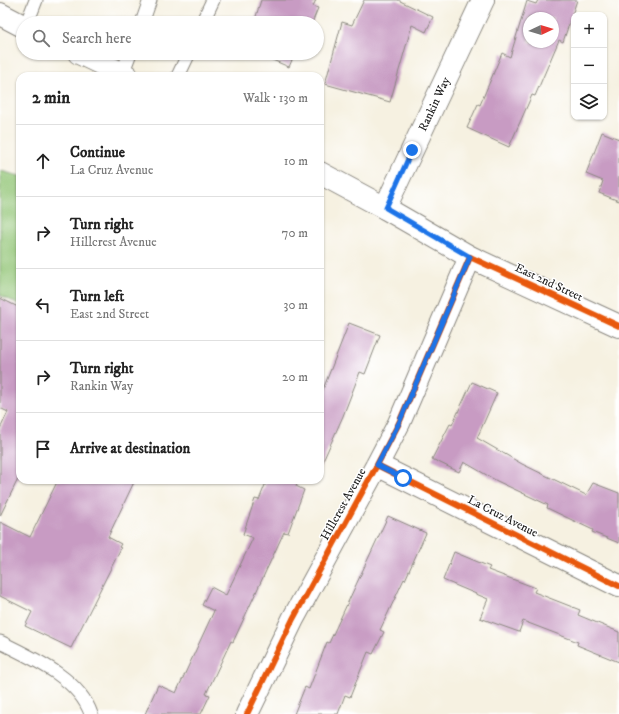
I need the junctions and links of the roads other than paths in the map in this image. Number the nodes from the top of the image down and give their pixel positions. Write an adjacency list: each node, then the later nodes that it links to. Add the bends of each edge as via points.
1 (36, 0): 6 (lane)
2 (150, 0): 7 (lane)
3 (213, 0): 8 (lane)
4 (483, 0): 17 (street, Rankin Way)
5 (0, 14): 9 (street)
6 (30, 16)
7 (144, 16)
8 (205, 16)
9 (16, 22)
10 (94, 60): 13 (street)
11 (128, 60): 14 (lane)
12 (185, 60): 15 (lane)
13 (119, 72)
14 (126, 72)
15 (180, 72)
16 (324, 175): 17 (street, East 2nd Street)
17 (386, 208): 18 (street, East 2nd Street)
18 (470, 257): 19 (street, East 2nd Street); 20 (street, Hillcrest Avenue, via 399,423)
19 (619, 326)
20 (377, 465): 21 (street, La Cruz Avenue); 24 (street, Hillcrest Avenue, via 293,619)
21 (619, 586)
22 (0, 642): 23 (lane, via 38,660 73,685)
23 (91, 714)
24 (247, 714)

